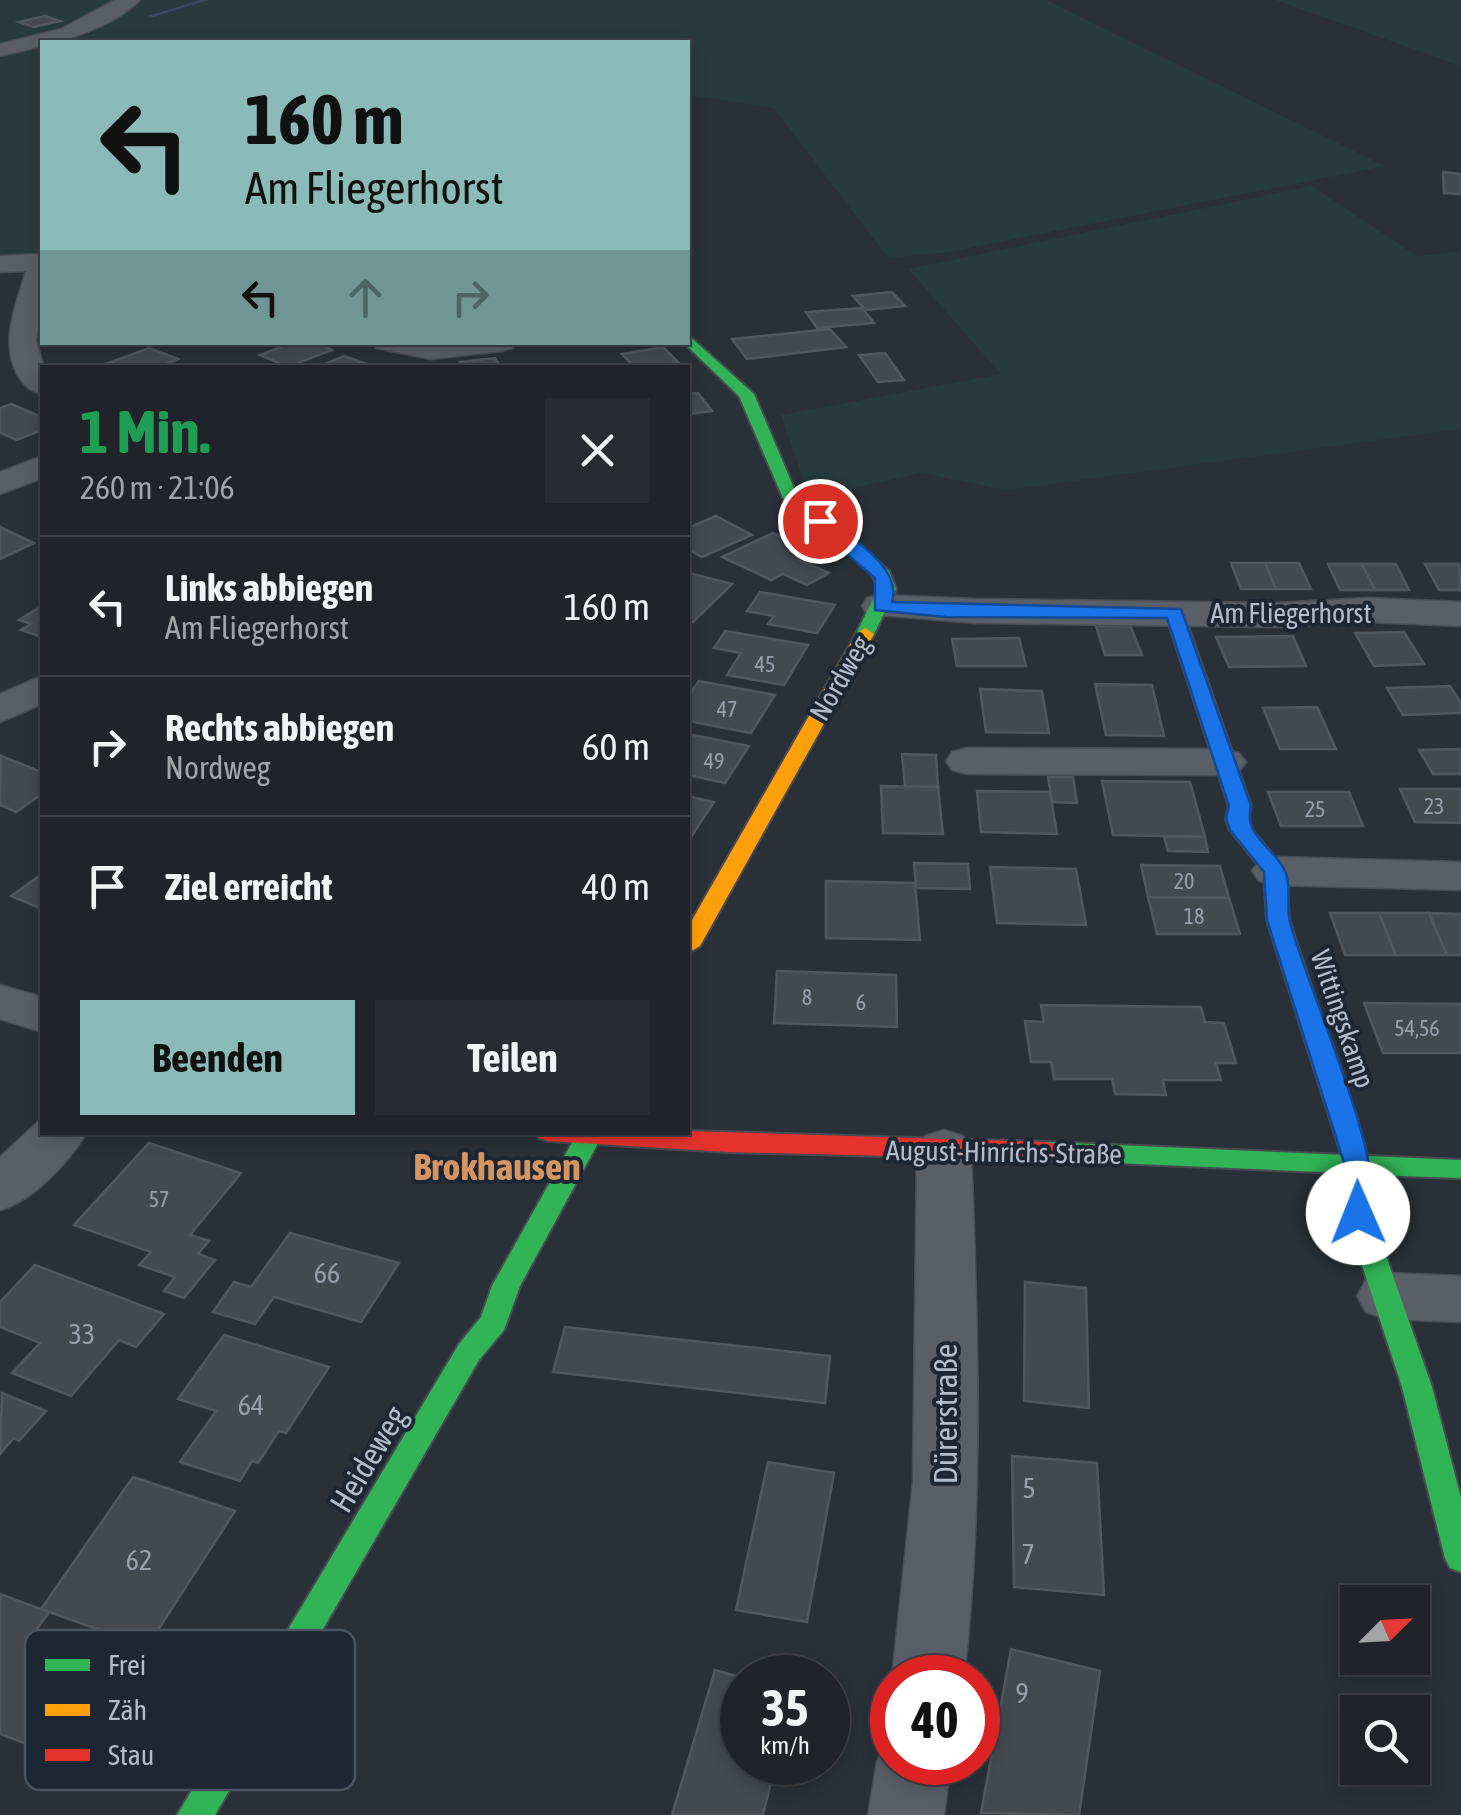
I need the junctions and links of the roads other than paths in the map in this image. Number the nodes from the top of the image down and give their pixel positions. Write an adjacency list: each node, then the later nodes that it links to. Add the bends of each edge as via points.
1 (130, 0): 2 (street, via 68,33)
2 (0, 50)
3 (40, 262): 4 (street)
4 (0, 264)
5 (40, 266): 9 (street, via 9,338 18,364)
6 (690, 341): 12 (street, Nordweg, via 746,394 789,495 884,576)
7 (404, 345): 8 (street)
8 (475, 345)
9 (40, 384)
10 (40, 467): 11 (street)
11 (0, 484)
12 (881, 606): 13 (street, Am Fliegerhorst); 21 (street, Nordweg)
13 (1174, 612): 14 (street, Am Fliegerhorst); 18 (street)
14 (1461, 614)
15 (40, 689): 16 (street)
16 (0, 710)
17 (967, 762): 18 (street)
18 (1224, 762): 19 (street, via 1241,830)
19 (1275, 872): 20 (street); 27 (street, Wittingskamp, via 1278,920)
20 (1461, 876)
21 (690, 942)
22 (0, 1001): 23 (street)
23 (40, 1014)
24 (57, 1135): 30 (street)
25 (589, 1135): 34 (street, Heideweg, via 506,1286 486,1337 469,1352)
26 (599, 1135): 29 (street, August-Hinrichs-Straße)
27 (1359, 1169): 28 (street, August-Hinrichs-Straße); 29 (street, August-Hinrichs-Straße, via 1064,1152); 31 (street, Wittingskamp, via 1358,1213)
28 (1461, 1170)
29 (944, 1173): 35 (street, Dürerstraße, via 944,1512)
30 (0, 1190)
31 (1387, 1296): 32 (street); 33 (street, Wittingskamp)
32 (1461, 1299)
33 (1461, 1557)
34 (304, 1630)
35 (932, 1655)
36 (911, 1785): 39 (street)
37 (210, 1790): 38 (street, Heideweg)
38 (195, 1815)
39 (906, 1815)

